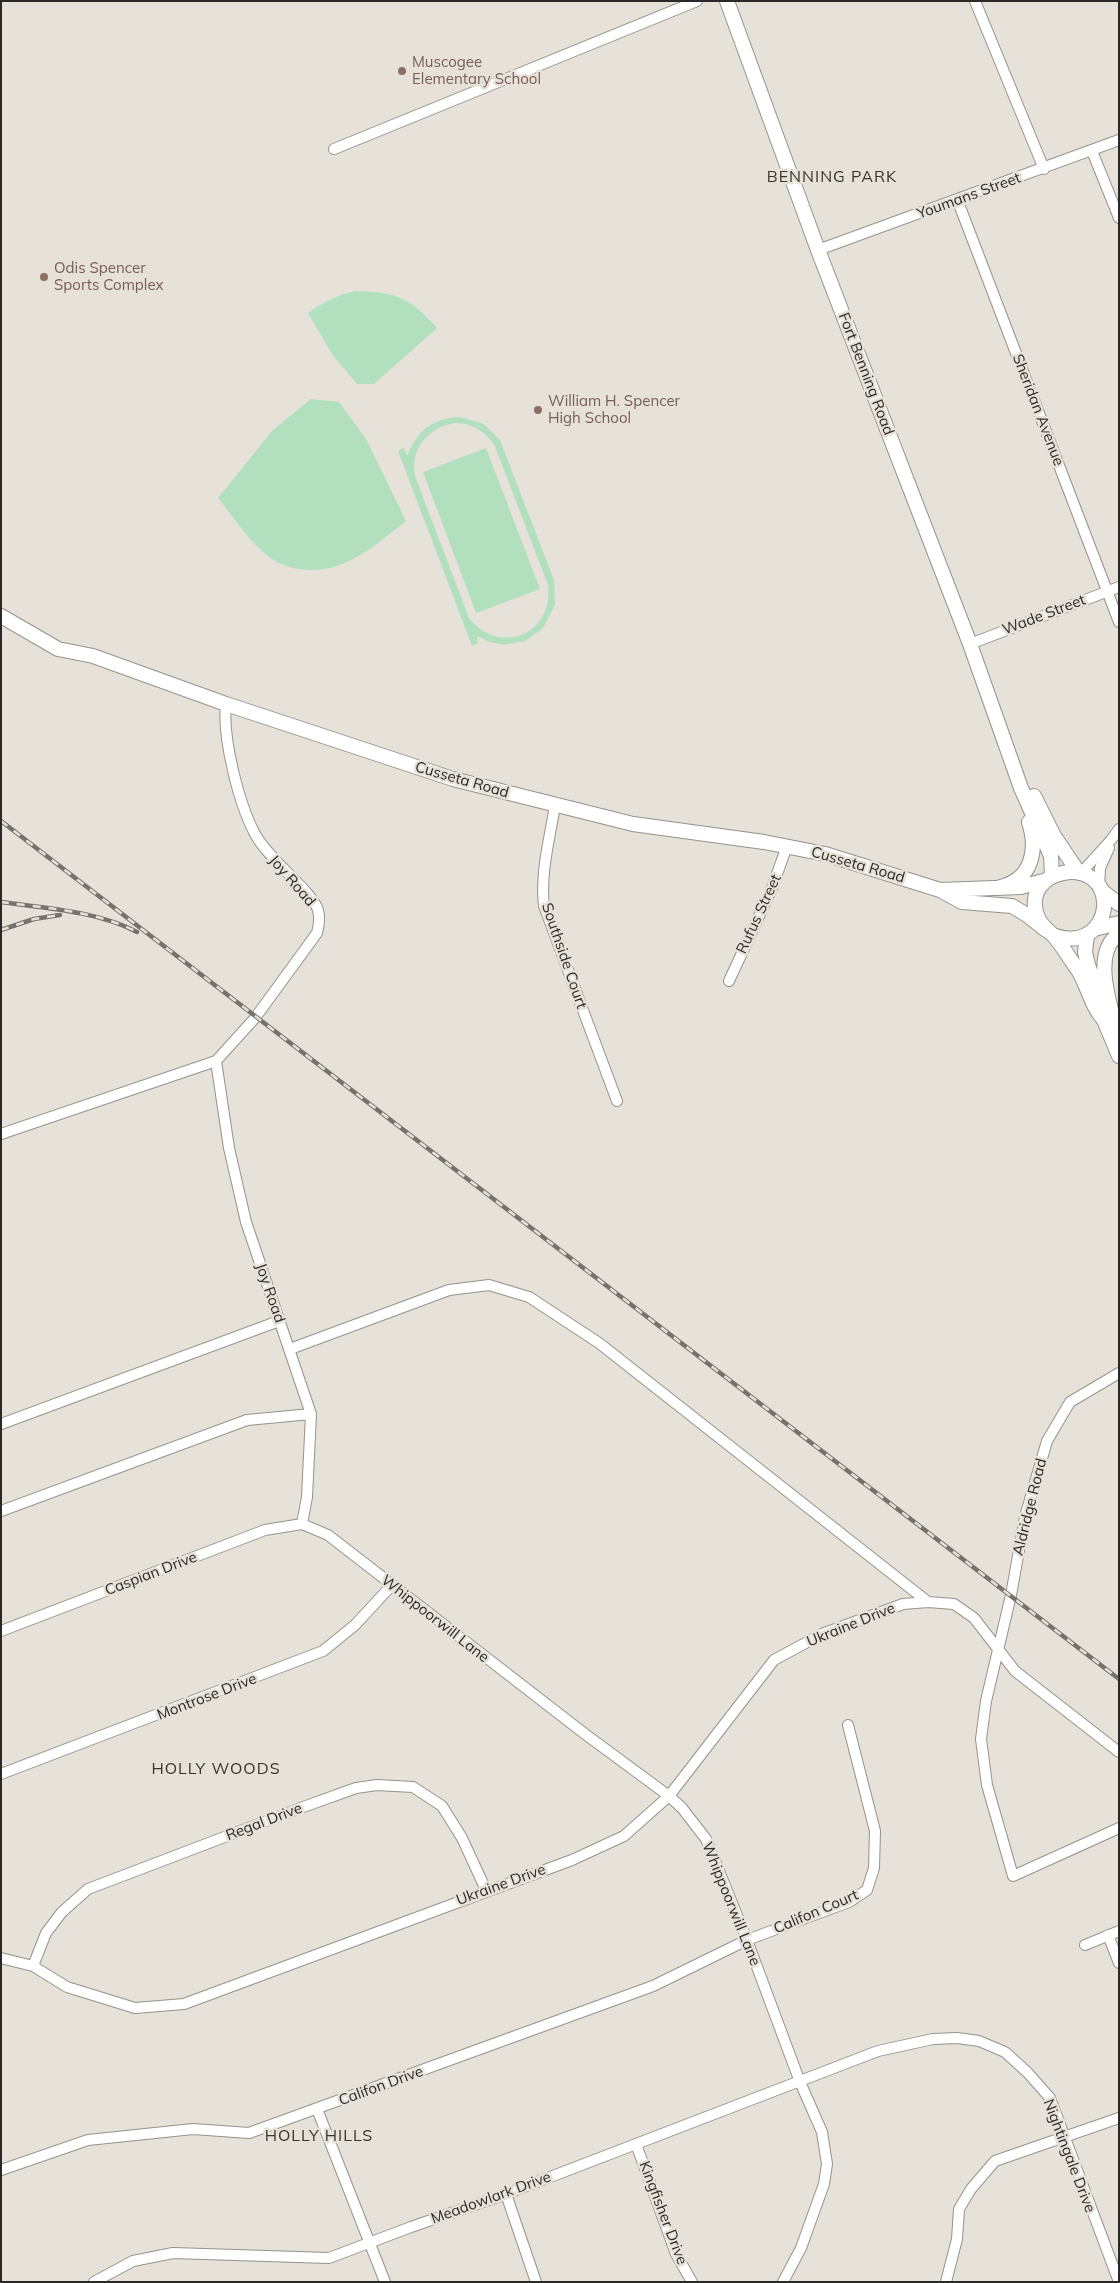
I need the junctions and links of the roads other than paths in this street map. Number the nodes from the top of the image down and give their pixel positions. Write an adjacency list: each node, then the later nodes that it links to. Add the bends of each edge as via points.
1 (697, 1): 5 (street)
2 (727, 1): 10 (street, Fort Benning Road)
3 (975, 1): 7 (street)
4 (1119, 140): 6 (street, Youmans Street)
5 (334, 149)
6 (1092, 150): 7 (street, Youmans Street); 9 (street)
7 (1044, 169): 8 (street, Youmans Street)
8 (956, 199): 10 (street, Youmans Street); 12 (street, Sheridan Avenue)
9 (1119, 218)
10 (818, 250): 15 (street, Fort Benning Road)
11 (1119, 587): 12 (street, Wade Street)
12 (1108, 591): 14 (street, Sheridan Avenue); 15 (street, Wade Street)
13 (1, 616): 16 (street, Cusseta Road, via 58,649 92,656)
14 (1119, 622)
15 (970, 644): 17 (street, Fort Benning Road)
16 (226, 704): 19 (street, Cusseta Road, via 453,779); 37 (street, Joy Road, via 228,750 248,819 270,857 311,898 318,909 319,923 317,933 303,954 255,1018)
17 (1007, 746): 18 (street, Fort Benning Road); 23 (street, Fort Benning Road, via 1016,757 1054,836)
18 (1021, 788): 24 (street, Fort Benning Road, via 1051,856); 25 (street, via 1033,836 1032,860 1016,881)
19 (555, 805): 22 (street, Cusseta Road, via 633,824); 38 (street, Southside Court, via 542,889 544,906)
20 (1119, 829): 21 (street)
21 (1111, 840): 23 (street); 26 (street, via 1100,868)
22 (786, 846): 27 (street, Cusseta Road, via 825,854); 33 (street, Rufus Street, via 772,888)
23 (1080, 873): 24 (street, via 1070,871); 26 (street, via 1088,876)
24 (1050, 878): 25 (street, Cusseta Road, via 1021,886); 31 (street, via 1038,893 1036,909 1041,924)
25 (1000, 887): 27 (street, Cusseta Road)
26 (1100, 889): 28 (street); 30 (street, via 1102,915)
27 (940, 890): 31 (street, Cusseta Road, via 962,902 1012,906 1028,914)
28 (1119, 904)
29 (1119, 923): 30 (street)
30 (1090, 932): 31 (street, via 1070,940); 34 (street, via 1085,952 1103,1006)
31 (1050, 933): 34 (street, via 1079,971 1097,1012)
32 (1119, 934): 35 (street, via 1111,942 1103,966)
33 (729, 981)
34 (1104, 1020): 36 (street)
35 (1119, 1040)
36 (1119, 1056)
37 (216, 1061): 39 (street, Joy Road); 40 (street, Joy Road, via 246,1222)
38 (616, 1101)
39 (1, 1134)
40 (279, 1320): 41 (street, Joy Road); 44 (street)
41 (290, 1349): 43 (street, Joy Road); 48 (street, via 449,1290 489,1285 528,1297 599,1343)
42 (1119, 1373): 50 (street, Aldridge Road, via 1070,1402 1047,1441 1025,1517)
43 (311, 1414): 45 (street, via 247,1420); 46 (street, Joy Road)
44 (1, 1424)
45 (1, 1511)
46 (302, 1524): 47 (street, Whippoorwill Lane, via 328,1535); 49 (street, Caspian Drive, via 265,1530)
47 (391, 1586): 53 (street, Montrose Drive, via 355,1625 323,1651); 54 (street, Whippoorwill Lane)
48 (928, 1602): 50 (street, Ukraine Drive, via 954,1604 974,1618); 54 (street, Ukraine Drive, via 903,1604 822,1634 774,1660)
49 (1, 1631)
50 (1000, 1648): 52 (street, Ukraine Drive, via 1015,1671); 55 (street, Aldridge Road, via 992,1672 981,1739 987,1785 1014,1876)
51 (848, 1725): 59 (street, Califon Court, via 875,1831 874,1868 867,1890 849,1902)
52 (1119, 1752)
53 (1, 1774)
54 (669, 1796): 56 (street, Ukraine Drive, via 624,1836 572,1860); 59 (street, Whippoorwill Lane, via 706,1839)
55 (1119, 1828)
56 (486, 1890): 63 (street, Ukraine Drive, via 184,2004 135,2008 67,1987); 63 (street, Regal Drive, via 462,1838 442,1806 413,1787 377,1785 336,1795 88,1889 62,1912 46,1933)
57 (1119, 1931): 58 (street)
58 (1108, 1935): 60 (street); 62 (street)
59 (747, 1940): 65 (street, Whippoorwill Lane); 66 (street, Califon Drive, via 653,1986)
60 (1085, 1945)
61 (1, 1958): 63 (street, Ukraine Drive)
62 (1119, 1964)
63 (33, 1966)
64 (878, 2051): 65 (street, Meadowlark Drive); 68 (street, Nightingale Drive, via 933,2039 980,2041 1004,2052 1028,2073 1050,2098)
65 (800, 2082): 69 (street, Meadowlark Drive); 77 (street, Whippoorwill Lane, via 822,2132 827,2164 818,2204 801,2248)
66 (317, 2109): 70 (street, Califon Drive, via 249,2133 193,2129 88,2140); 72 (street)
67 (1119, 2118): 68 (street)
68 (1065, 2136): 78 (street, via 995,2161 971,2189 959,2209 957,2239); 79 (street, Nightingale Drive)
69 (636, 2144): 71 (street, Meadowlark Drive); 76 (street, Kingfisher Drive, via 676,2254)
70 (1, 2170)
71 (506, 2194): 72 (street, Meadowlark Drive); 75 (street)
72 (370, 2243): 73 (street, Meadowlark Drive, via 329,2258 173,2253 133,2262); 74 (street)
73 (94, 2282)
74 (385, 2282)
75 (536, 2282)
76 (692, 2282)
77 (783, 2282)
78 (946, 2282)
79 (1119, 2282)

